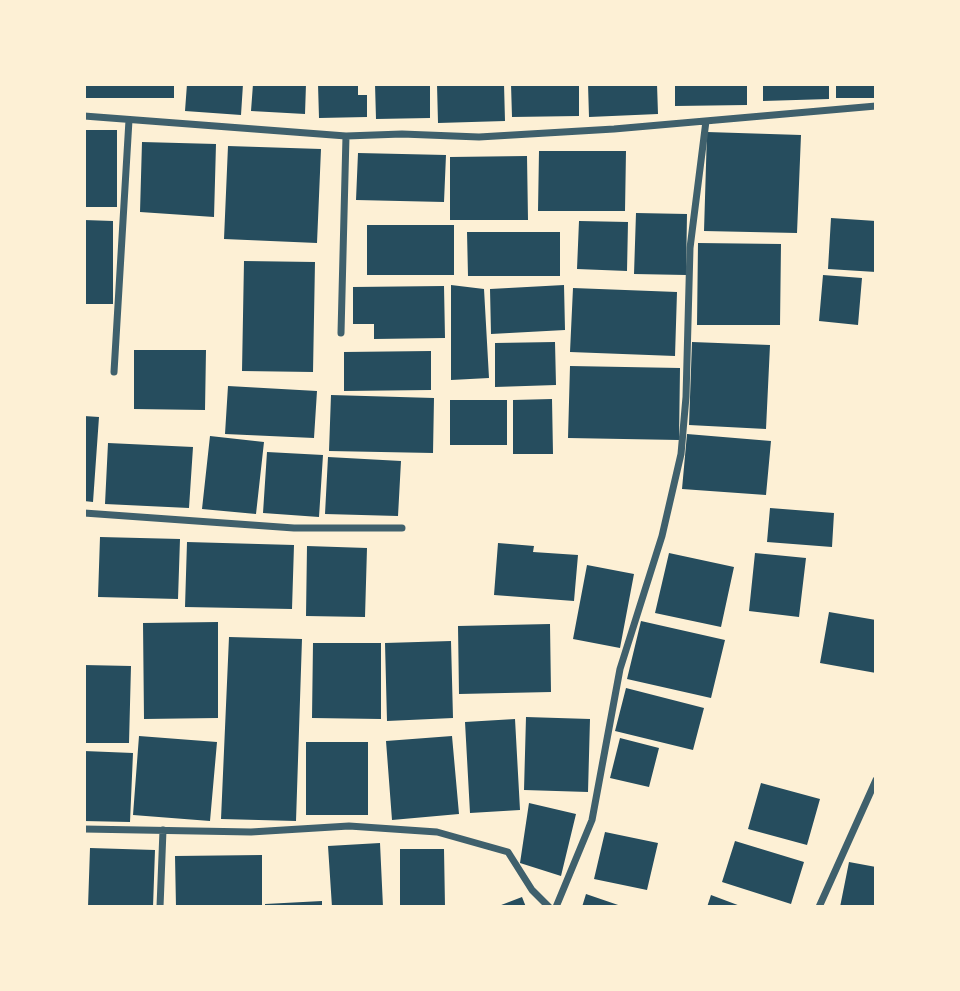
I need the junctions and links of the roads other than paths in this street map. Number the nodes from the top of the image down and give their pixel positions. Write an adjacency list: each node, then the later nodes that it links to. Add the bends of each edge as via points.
1 (876, 106): 4 (street)
2 (84, 117): 3 (street)
3 (129, 120): 5 (street); 7 (street)
4 (706, 121): 5 (street, via 479,137); 15 (street, via 690,248 681,454 662,536 620,669 592,820)
5 (346, 136): 6 (street)
6 (341, 333)
7 (114, 372)
8 (84, 513): 9 (street, via 294,528)
9 (402, 528)
10 (876, 780): 16 (street)
11 (84, 830): 12 (street)
12 (163, 830): 13 (street); 14 (street, via 251,832 349,826 437,832 508,852)
13 (160, 907)
14 (549, 907)
15 (556, 907)
16 (819, 907)

